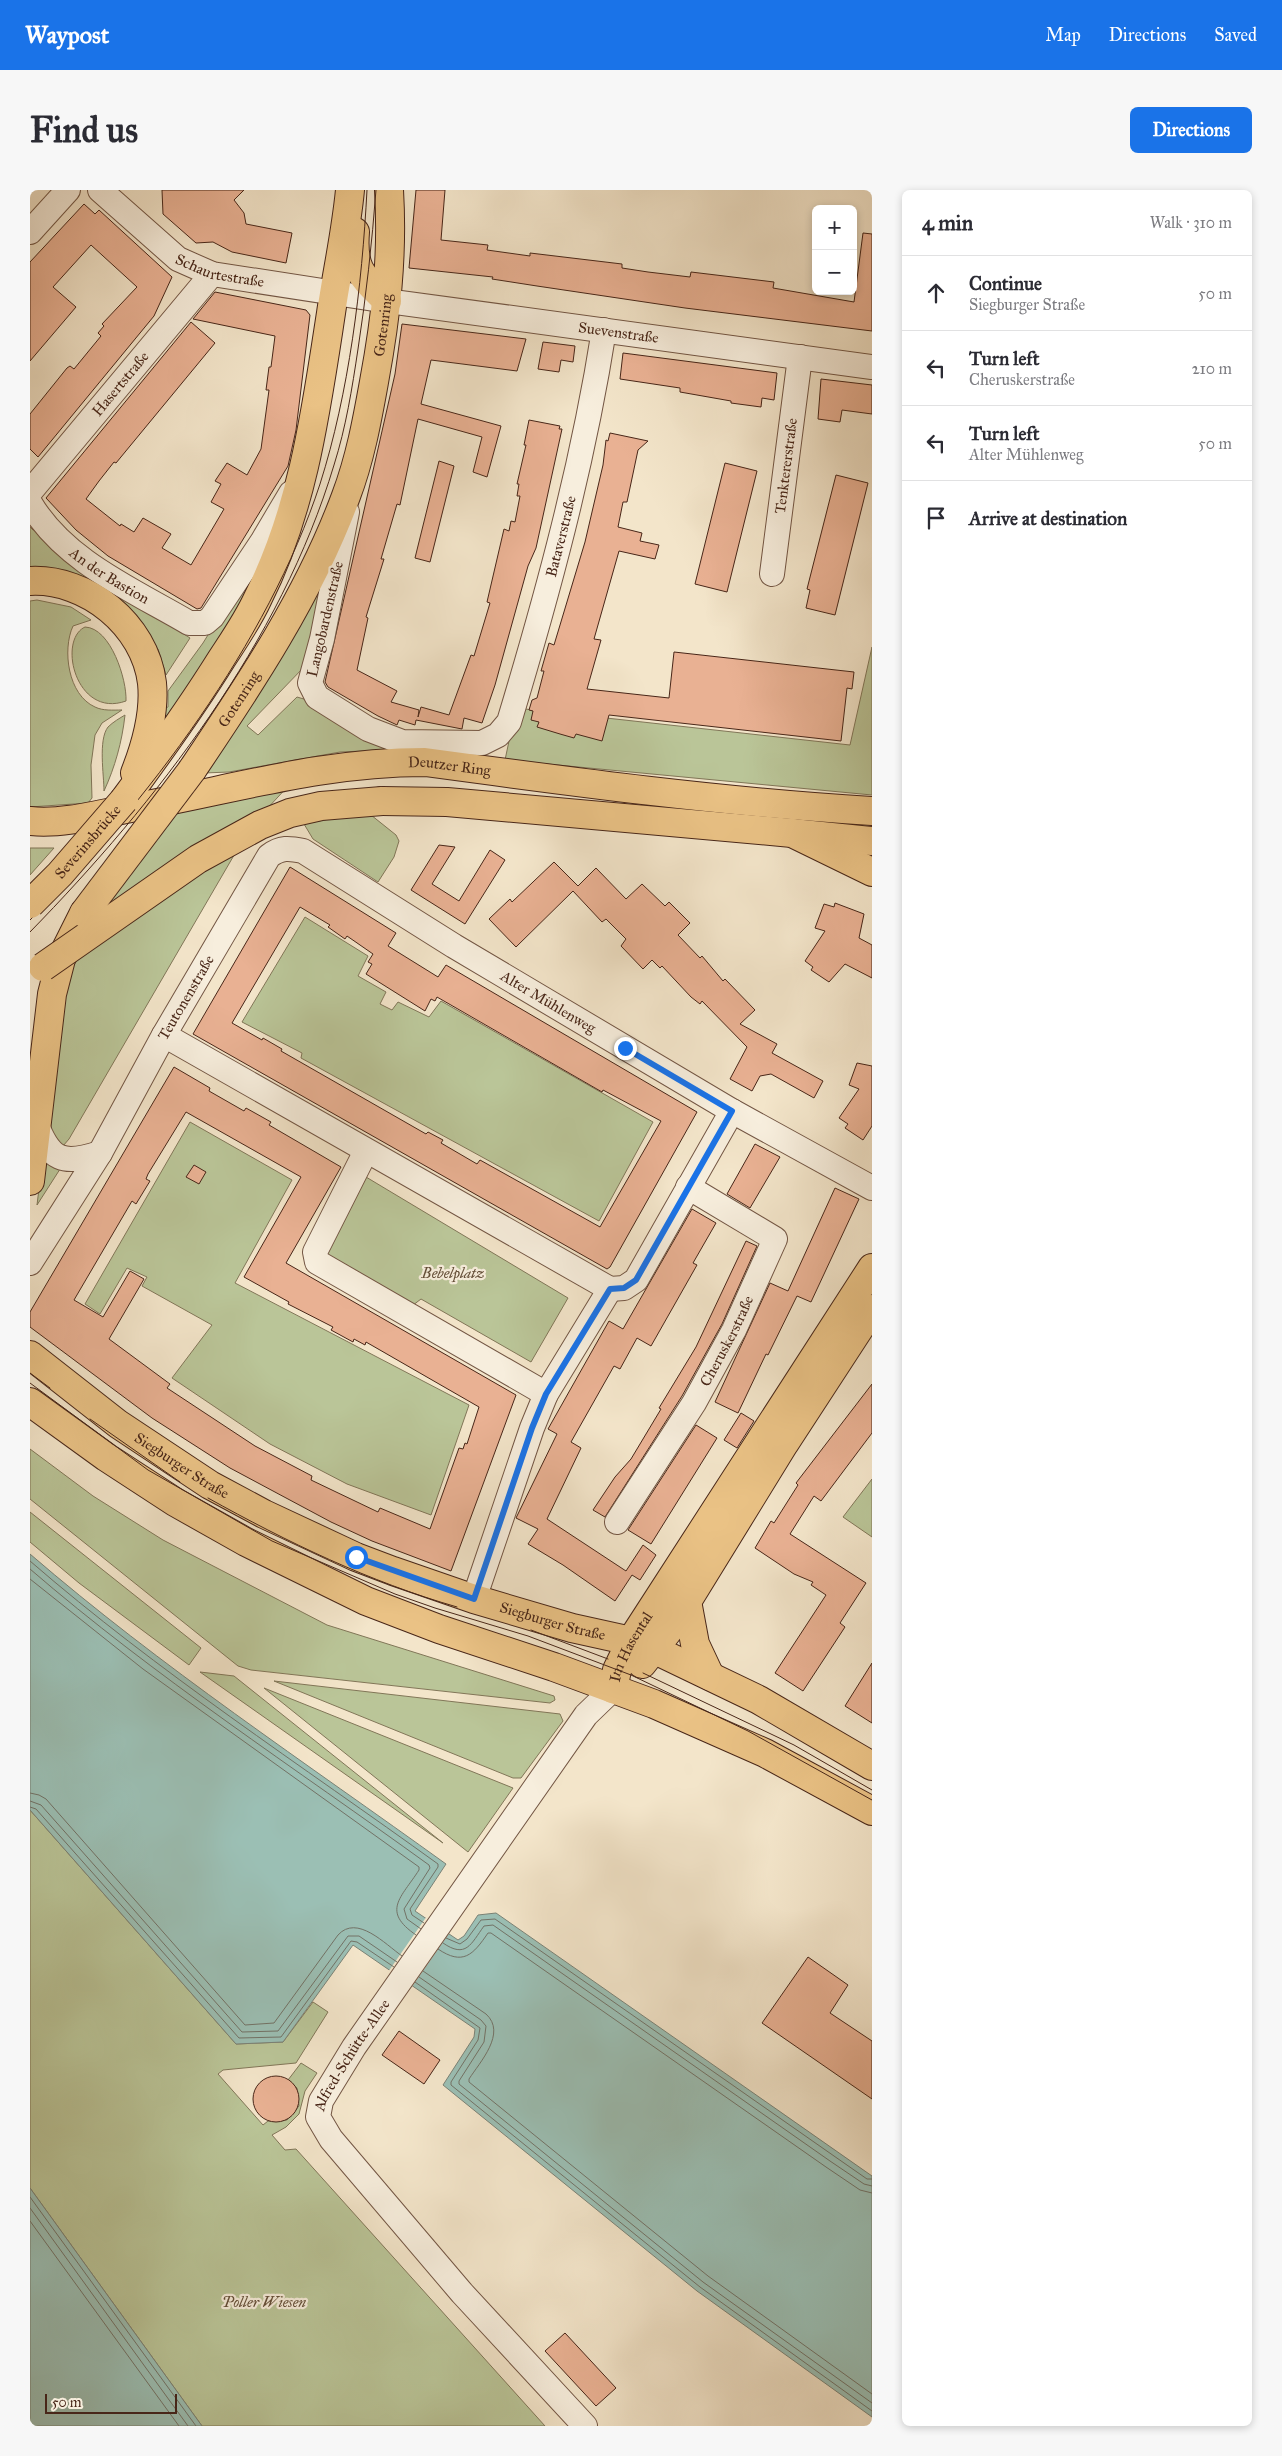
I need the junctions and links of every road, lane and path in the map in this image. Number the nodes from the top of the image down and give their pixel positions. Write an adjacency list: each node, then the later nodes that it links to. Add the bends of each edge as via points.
1 (68, 190): 5 (street)
2 (100, 190): 8 (street, Schaurtestraße, via 178,259)
3 (389, 190): 6 (main road, Gotenring)
4 (349, 200): 7 (main road, via 355,231); 9 (main road)
5 (30, 232)
6 (392, 248): 7 (main road, via 375,267 366,270); 10 (main road, Gotenring)
7 (355, 263): 10 (main road)
8 (212, 274): 9 (street, Schaurtestraße); 15 (street, Hasertstraße)
9 (334, 294): 10 (street, Schaurtestraße); 14 (main road)
10 (376, 299): 11 (street, Suevenstraße); 16 (main road, Gotenring, via 365,431)
11 (604, 330): 12 (street, Suevenstraße); 20 (street, Bataverstraße, via 582,456 553,573 509,722)
12 (800, 357): 13 (street, Suevenstraße); 18 (street, Tenktererstraße)
13 (872, 367)
14 (304, 473): 17 (street, An der Bastion, via 262,542 205,623 188,623 80,558); 21 (main road, via 285,533 258,600 184,719)
15 (30, 492)
16 (347, 496): 20 (street, Langobardenstraße, via 346,520 310,683 313,691 317,697 368,729 402,742 482,743); 32 (main road, Gotenring, bridge, via 291,612 235,707 192,770 84,913 61,959 52,994)
17 (30, 503)
18 (772, 574)
19 (30, 580): 21 (main road, via 62,584 108,606 137,641 146,660 152,683 151,713 137,768)
20 (498, 735)
21 (124, 800): 28 (main road, Severinsbrücke, bridge)
22 (872, 811): 23 (main road, Deutzer Ring, via 808,808 592,785 425,762 402,762 324,768 75,818)
23 (30, 822)
24 (792, 833): 25 (main road); 27 (main road); 29 (main road, bridge, via 447,802 382,801 321,806 260,826 198,859)
25 (872, 841)
26 (278, 849): 30 (street, Teutonenstraße, via 269,856); 31 (street, Alter Mühlenweg, via 303,851 454,946)
27 (872, 872)
28 (30, 904)
29 (30, 976)
30 (164, 1035): 33 (street); 34 (street, Teutonenstraße)
31 (732, 1111): 36 (street); 37 (street, Alter Mühlenweg)
32 (36, 1123): 34 (street, via 43,1142 68,1161); 35 (main road, Gotenring)
33 (366, 1151): 40 (street); 43 (street, via 315,1252 317,1262)
34 (100, 1153): 38 (street, Teutonenstraße)
35 (30, 1181)
36 (688, 1187): 40 (street, via 636,1280 624,1288); 45 (street, Cheruskerstraße, via 775,1239 734,1330 703,1387)
37 (872, 1188)
38 (30, 1263)
39 (872, 1268): 48 (main road, Im Hasental)
40 (610, 1289): 43 (street)
41 (872, 1309): 47 (main road, Im Hasental)
42 (30, 1354): 46 (main road, Siegburger Straße, via 118,1424 210,1484 264,1514 356,1557)
43 (546, 1394): 46 (street)
44 (30, 1402): 50 (main road, via 175,1502 246,1542 366,1601)
45 (617, 1522)
46 (474, 1599): 48 (main road, Siegburger Straße, via 572,1628)
47 (688, 1601): 48 (main road, Im Hasental); 49 (main road, via 695,1644)
48 (649, 1644): 49 (main road, Siegburger Straße); 50 (main road, Im Hasental, via 631,1675)
49 (710, 1676): 51 (main road, Siegburger Straße, via 759,1700)
50 (613, 1689): 52 (main road, via 765,1753); 53 (street, Alfred-Schütte-Allee, via 586,1715 363,2034 321,2101 318,2117 321,2125 462,2293)
51 (872, 1766)
52 (872, 1811)
53 (585, 2426)

